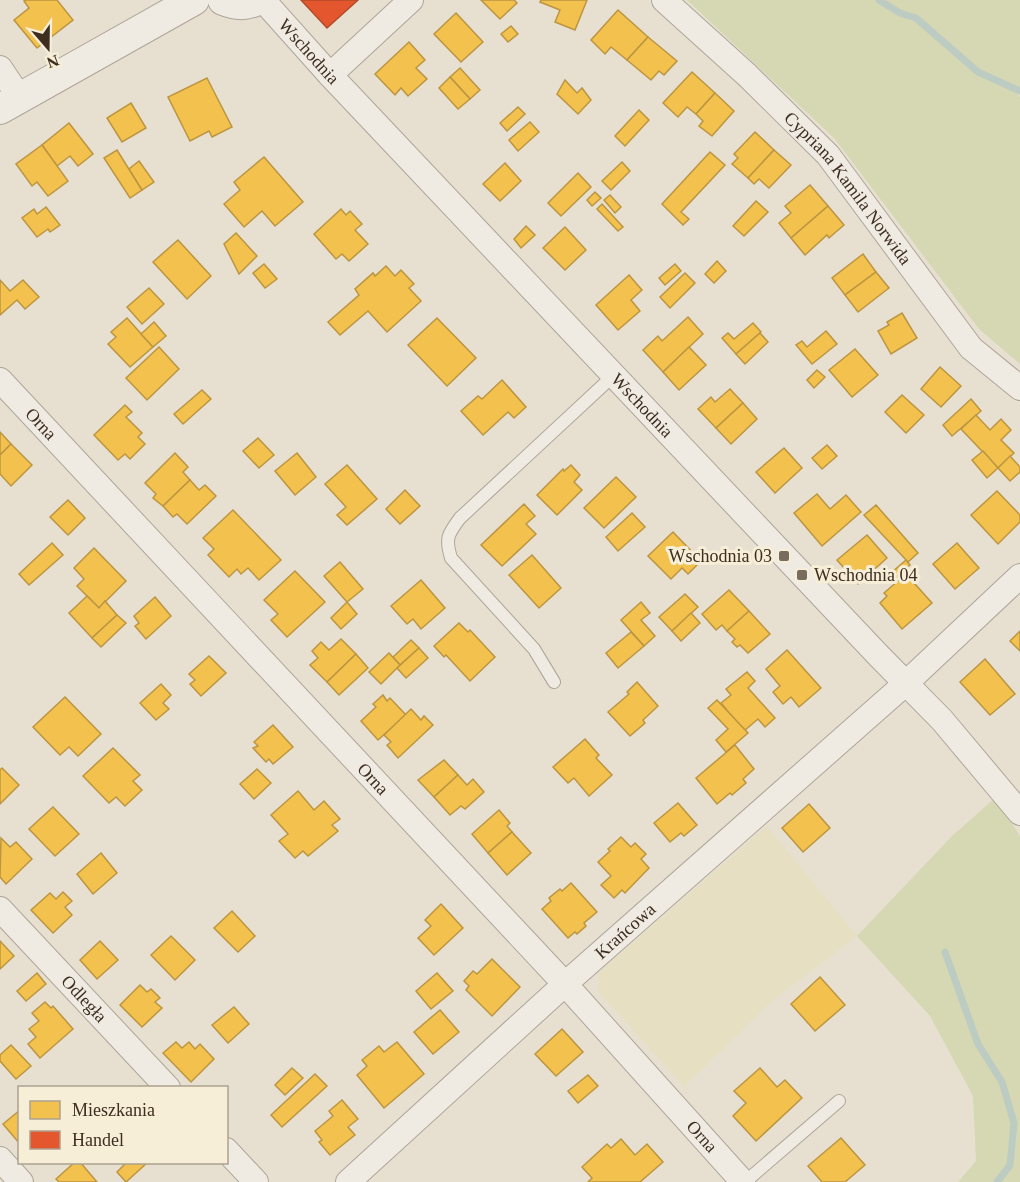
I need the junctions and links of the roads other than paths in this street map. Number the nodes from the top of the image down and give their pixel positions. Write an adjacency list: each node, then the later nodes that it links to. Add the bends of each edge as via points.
1 (194, 0): 9 (street)
2 (223, 0): 3 (street, via 244,5)
3 (258, 0)
4 (263, 0): 8 (street, Wschodnia)
5 (411, 0): 8 (street)
6 (664, 0): 12 (street, Cypriana Kamila Norwida, via 828,156 971,348)
7 (0, 68): 9 (street)
8 (330, 75): 10 (street, Wschodnia)
9 (10, 103)
10 (613, 376): 14 (lane, via 460,518 450,531 447,544 451,558 534,650); 15 (street, Wschodnia)
11 (0, 380): 18 (street, Orna)
12 (1020, 388)
13 (1020, 576): 15 (street, Krańcowa)
14 (554, 682)
15 (905, 684): 16 (street, Wschodnia, via 942,720); 18 (street, Krańcowa)
16 (1020, 813)
17 (0, 909): 19 (street, Odległa)
18 (565, 984): 25 (street, Krańcowa); 26 (street, Orna)
19 (166, 1086)
20 (839, 1101): 26 (lane)
21 (228, 1152): 24 (street)
22 (0, 1159): 23 (street)
23 (21, 1182)
24 (256, 1182)
25 (348, 1182)
26 (744, 1182)

